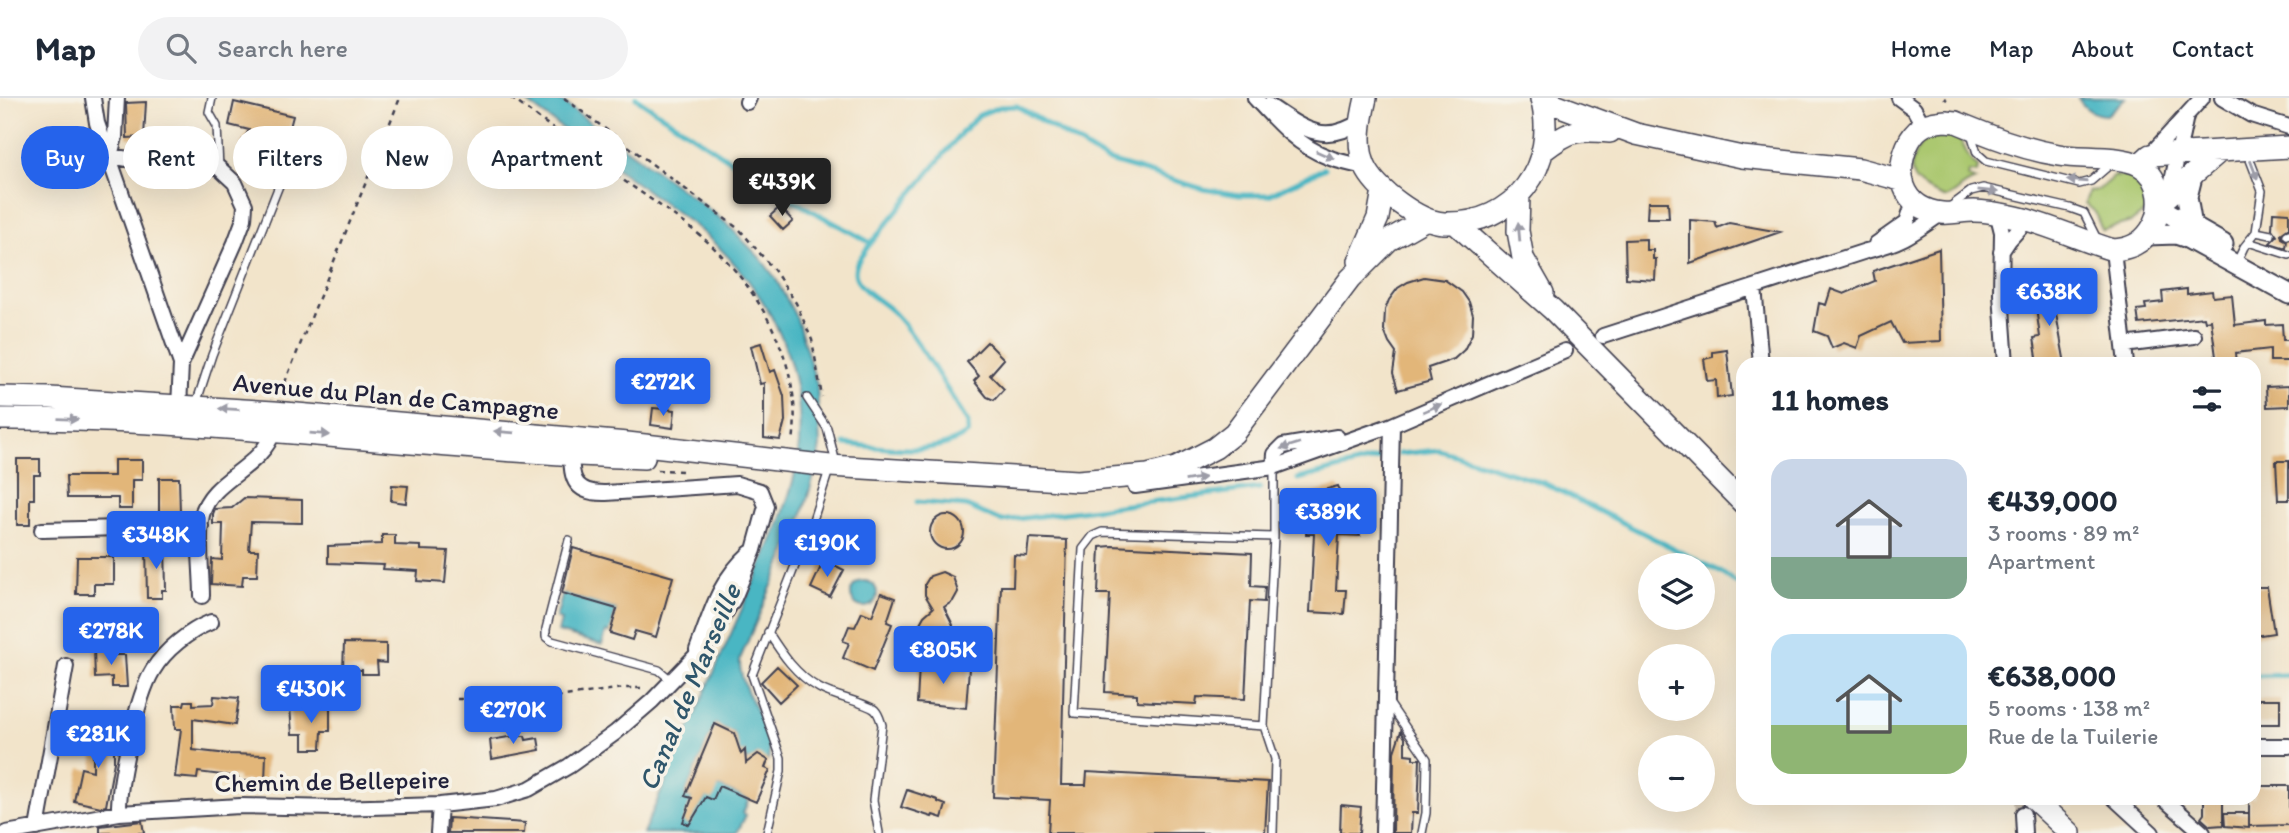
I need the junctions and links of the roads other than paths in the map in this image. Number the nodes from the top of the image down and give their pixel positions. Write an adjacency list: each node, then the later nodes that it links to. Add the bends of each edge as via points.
1 (93, 98): 23 (street)
2 (117, 98): 23 (street)
3 (212, 98): 15 (lane, via 209,112)
4 (1256, 98): 13 (street, via 1303,129 1321,134); 26 (street, one-way to 26, via 1301,142 1327,157)
5 (1366, 98): 13 (main road)
6 (1541, 98): 17 (main road); 19 (main road, via 1546,121)
7 (1899, 98): 14 (street, via 1914,109)
8 (2202, 98): 12 (street)
9 (2222, 98): 11 (street)
10 (2240, 98): 11 (lane)
11 (2251, 115): 16 (street)
12 (2186, 116): 21 (street); 25 (street)
13 (1361, 121): 26 (main road)
14 (1923, 125): 25 (main road, via 1946,121 2017,147 2076,158); 28 (main road, via 1904,151)
15 (217, 126)
16 (2289, 127)
17 (1636, 134): 19 (main road, via 1581,129); 28 (main road, via 1742,157)
18 (2289, 147): 20 (main road)
19 (1544, 150): 32 (main road)
20 (2246, 150): 22 (main road); 41 (lane, one-way to 41, via 2262,191)
21 (2178, 152): 22 (main road); 25 (main road); 34 (street)
22 (2218, 152): 29 (main road)
23 (110, 156): 24 (street); 61 (street)
24 (123, 158)
25 (2145, 160): 34 (main road)
26 (1365, 167): 31 (main road)
27 (219, 169): 61 (street, via 240,192 244,219)
28 (1901, 170): 33 (main road)
29 (2193, 173): 34 (main road); 40 (street, via 2187,197)
30 (278, 189): 64 (lane)
31 (1383, 190): 37 (main road); 49 (main road, Avenue du Plan de Campagne, via 1371,235)
32 (1519, 195): 39 (main road, via 1501,210); 53 (main road, one-way to 32, via 1524,258 1518,231)
33 (1914, 201): 36 (main road); 45 (street, via 1907,222)
34 (2163, 202): 40 (street); 42 (main road)
35 (1997, 212): 36 (main road); 38 (main road); 46 (street)
36 (1942, 213): 44 (lane, one-way to 44, via 1970,191 1983,188 2084,214); 45 (street, via 1909,237)
37 (1426, 219): 39 (main road); 49 (main road, Avenue du Plan de Campagne, via 1389,240)
38 (2028, 219): 44 (main road); 46 (street)
39 (1455, 223): 53 (main road)
40 (2192, 226): 47 (street)
41 (2256, 232): 43 (lane); 47 (lane)
42 (2147, 235): 44 (main road, via 2125,249); 47 (street, via 2176,234)
43 (2271, 235)
44 (2107, 248): 56 (street)
45 (1866, 251): 51 (street)
46 (2001, 253): 59 (street)
47 (2241, 254): 48 (lane); 50 (street); 52 (street)
48 (2289, 256)
49 (1350, 279): 71 (main road, Avenue du Plan de Campagne, via 1234,433 1215,448 1176,468 1148,475)
50 (2289, 279)
51 (1754, 287): 54 (street); 58 (street)
52 (2289, 294)
53 (1553, 310): 72 (main road)
54 (1603, 336)
55 (2194, 336): 56 (street)
56 (2124, 345): 60 (street)
57 (1565, 351): 67 (street, one-way to 57)
58 (1760, 357)
59 (2006, 357)
60 (2125, 357)
61 (181, 364): 64 (street)
62 (0, 397): 64 (main road, Avenue du Plan de Campagne)
63 (807, 398): 69 (lane, via 827,428)
64 (187, 407): 66 (main road, Avenue du Plan de Campagne, one-way to 64)
65 (0, 419): 66 (main road, Avenue du Plan de Campagne, one-way to 66)
66 (274, 421): 68 (main road, Avenue du Plan de Campagne); 73 (street, via 262,454 217,490 202,513)
67 (1392, 425): 70 (street, via 1369,433 1283,446 1275,454); 82 (street)
68 (572, 447): 69 (main road, Avenue du Plan de Campagne); 81 (street, Chemin de Bellepeire, via 573,475 587,491 737,484 764,495 766,506 754,550 715,634)
69 (829, 466): 71 (main road, Avenue du Plan de Campagne); 79 (lane, via 813,520)
70 (1274, 467): 71 (street, one-way to 70, via 1140,486); 75 (lane)
71 (1078, 481)
72 (1736, 496)
73 (201, 526): 74 (street); 77 (street)
74 (42, 530)
75 (1274, 537): 83 (lane); 83 (lane, via 1102,532 1093,536 1083,549 1074,713)
76 (569, 540): 81 (lane, via 546,637 659,670)
77 (202, 596)
78 (211, 621): 90 (street, via 162,658 145,687 121,781)
79 (768, 632): 94 (lane, via 752,675 781,758); 95 (lane, via 790,663 816,687 880,716 873,800)
80 (66, 666): 91 (street)
81 (668, 686): 86 (street, Chemin de Bellepeire, via 615,733 529,789 496,799)
82 (1386, 699): 97 (street); 98 (lane, via 1427,759)
83 (1264, 726): 96 (lane, via 1275,760)
84 (2261, 746): 85 (street)
85 (2289, 746)
86 (440, 805): 90 (street, Chemin de Bellepeire, via 240,806); 93 (street)
87 (2122, 805): 101 (street)
88 (2171, 805): 102 (street)
89 (2028, 806): 99 (street); 100 (main road)
90 (119, 813): 91 (street, Chemin de Bellepeire)
91 (37, 828): 92 (street, Chemin de Bellepeire)
92 (6, 833)
93 (438, 833)
94 (767, 833)
95 (879, 833)
96 (1273, 833)
97 (1383, 833)
98 (1422, 833)
99 (2024, 833)
100 (2070, 833)
101 (2152, 833)
102 (2203, 833)

